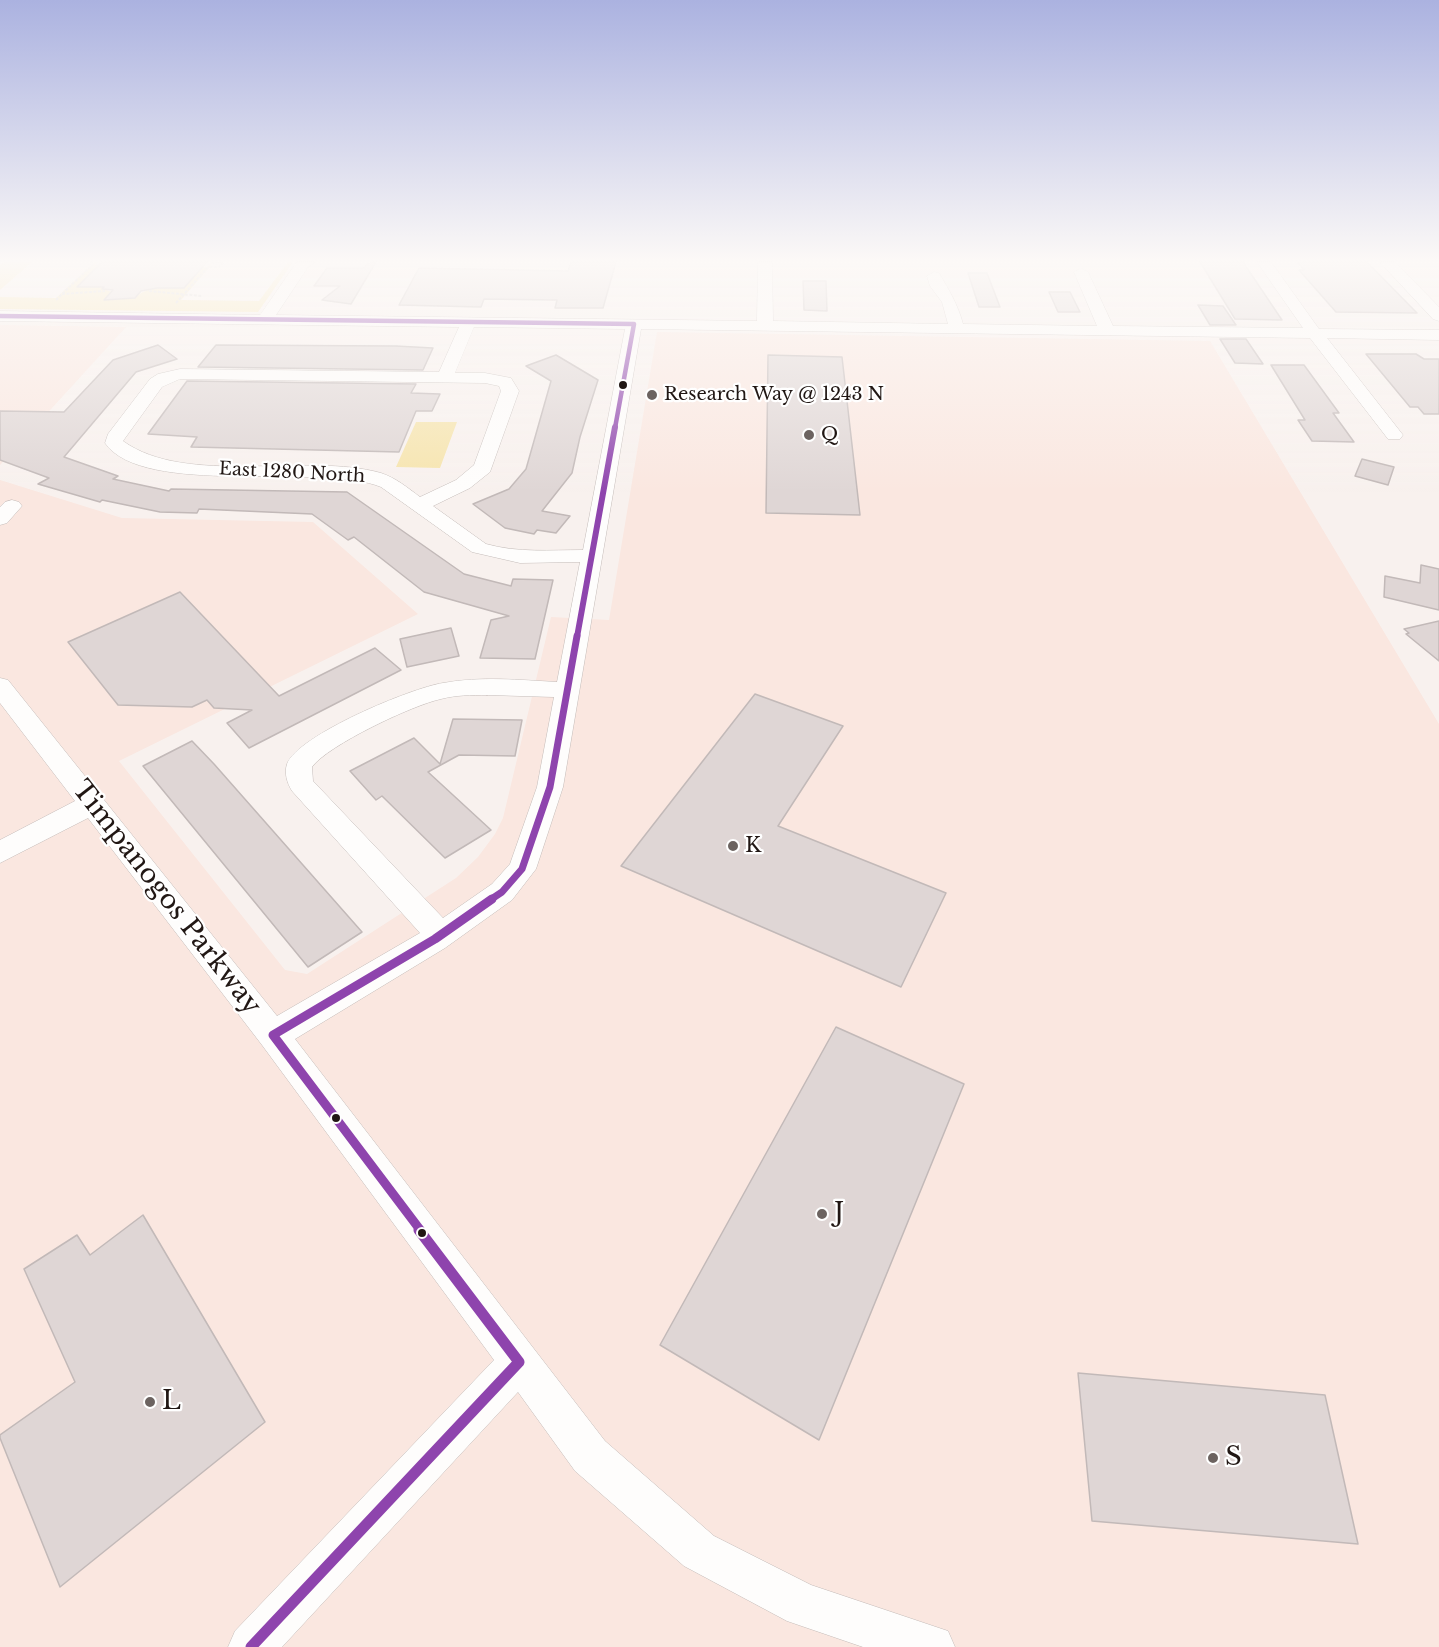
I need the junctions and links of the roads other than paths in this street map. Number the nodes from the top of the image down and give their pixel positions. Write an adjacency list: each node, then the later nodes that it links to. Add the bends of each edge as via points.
1 (461, 339): 4 (street)
2 (631, 339): 7 (street)
3 (1320, 339): 5 (street)
4 (445, 377): 6 (street, via 496,379 505,382 510,391 483,468 463,484); 6 (street, East 1280 North, via 188,374 164,378 117,433 114,443 136,456 179,467 362,474 388,483)
5 (1394, 435)
6 (419, 505): 7 (street, East 1280 North, via 489,552)
7 (592, 556): 9 (street)
8 (0, 686): 10 (street, Timpanogos Parkway)
9 (568, 690): 12 (street, via 550,787 522,869 502,892); 12 (street, via 439,691 390,709 321,746 302,761 302,784)
10 (93, 804): 11 (street); 13 (street, Timpanogos Parkway)
11 (0, 852)
12 (440, 935): 13 (street)
13 (273, 1035): 14 (street, Timpanogos Parkway)
14 (519, 1362): 15 (street); 16 (street, Timpanogos Parkway, via 590,1456 699,1551 803,1605)
15 (251, 1647)
16 (932, 1647)

